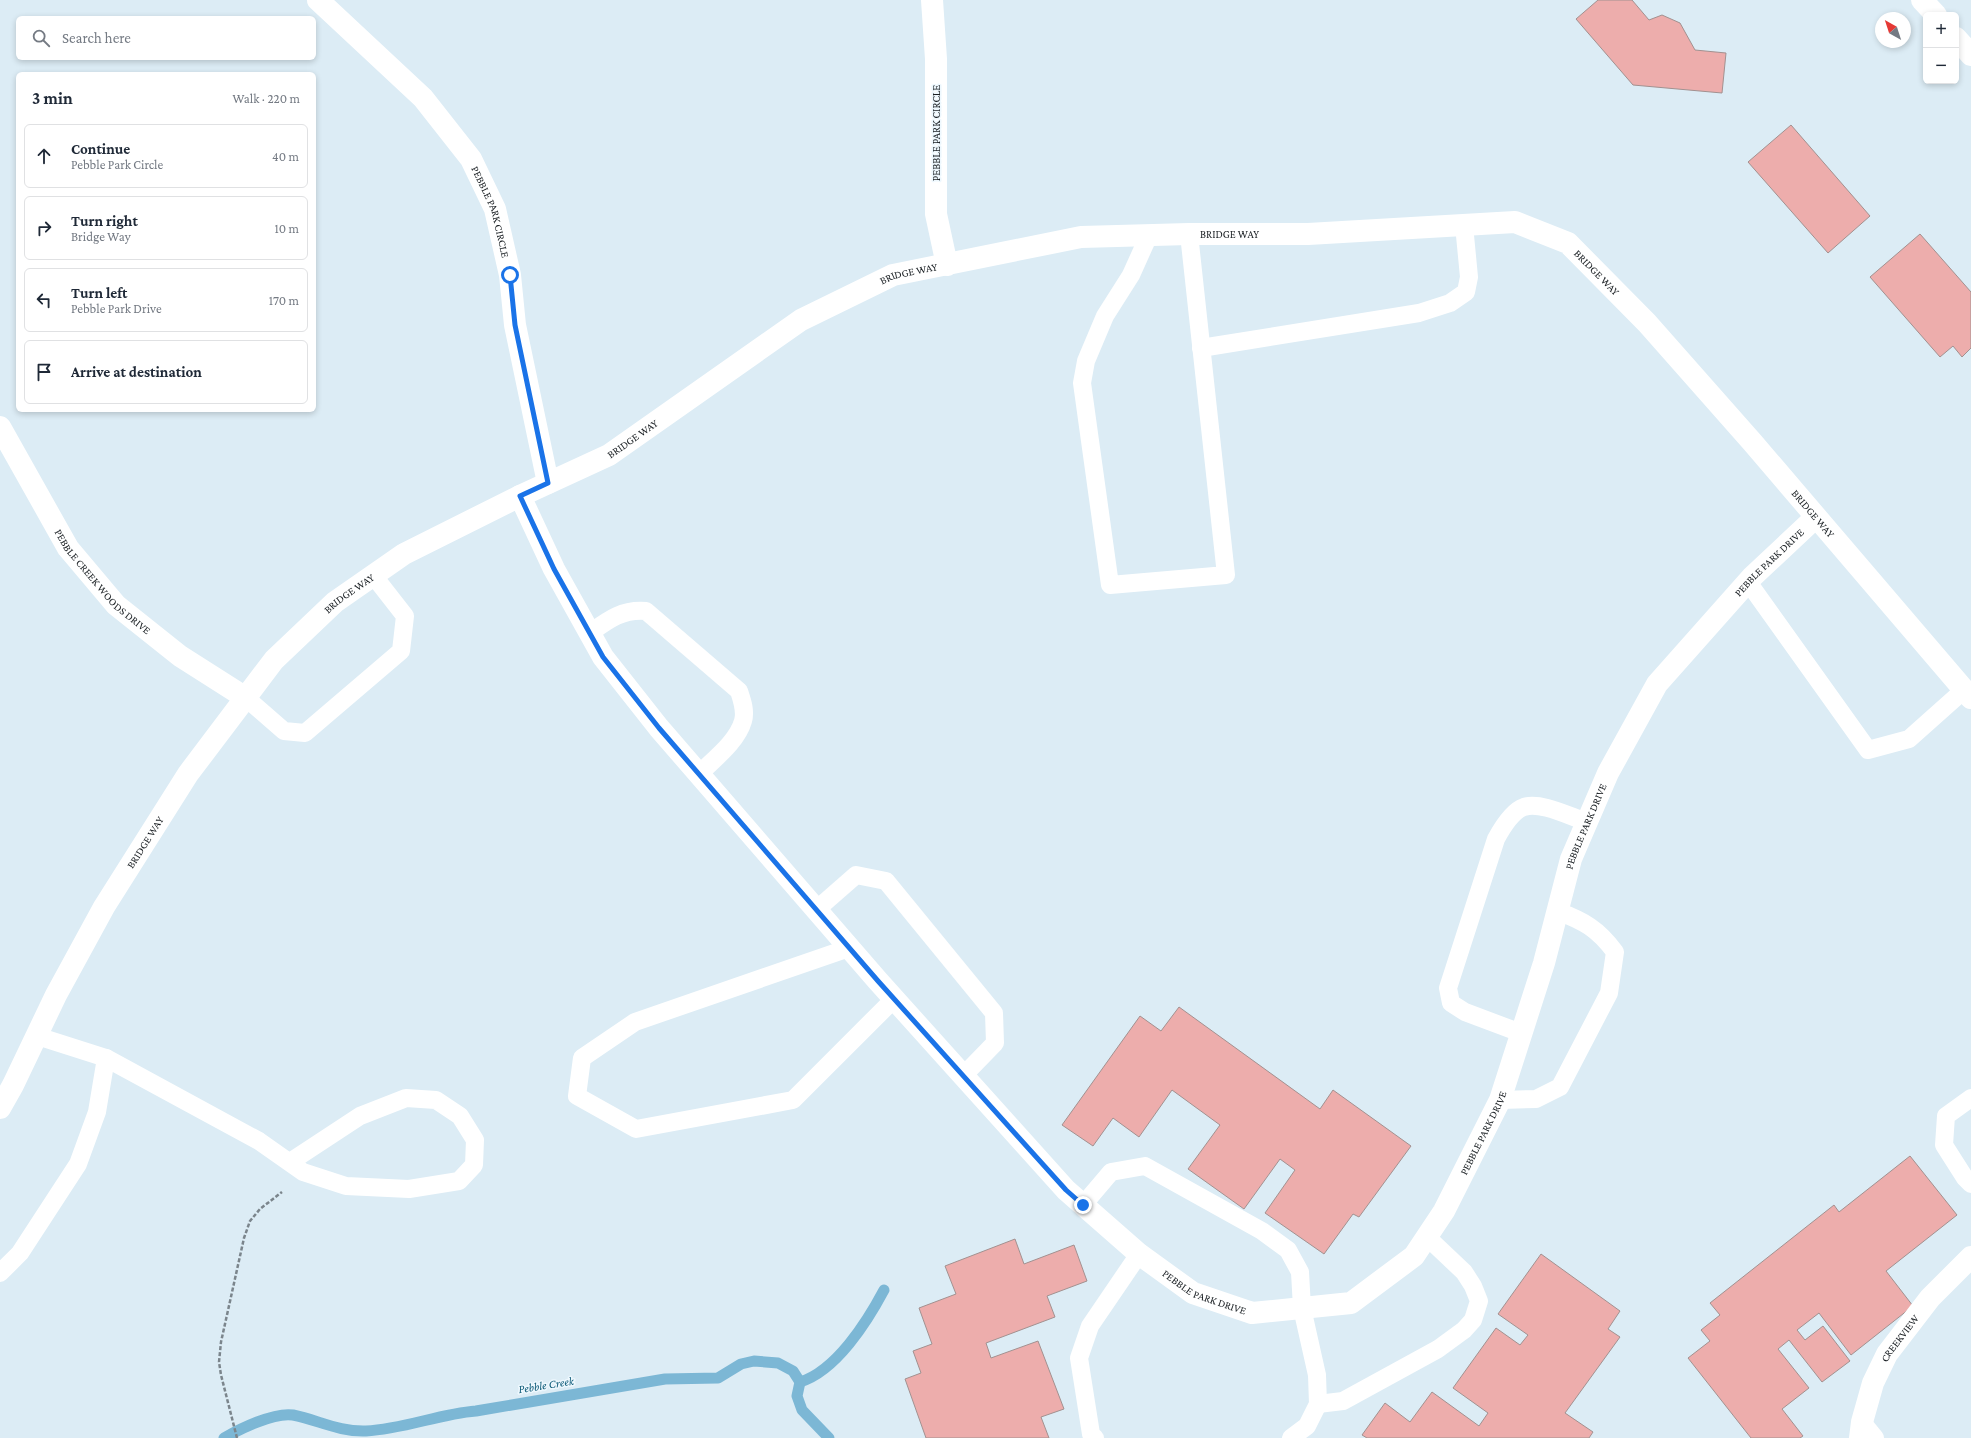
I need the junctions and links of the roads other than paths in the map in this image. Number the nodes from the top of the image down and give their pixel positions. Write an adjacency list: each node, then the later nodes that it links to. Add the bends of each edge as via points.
1 (318, 0): 13 (street, PEBBLE PARK CIRCLE, via 423,98 471,159 495,209 510,275 515,325)
2 (932, 0): 10 (street, PEBBLE PARK CIRCLE, via 936,59 936,214)
3 (1922, 0): 4 (street)
4 (1933, 12)
5 (1959, 41): 6 (street)
6 (1971, 55)
7 (1464, 225): 8 (street, BRIDGE WAY, via 1308,234); 11 (lane, via 1469,277 1466,292 1450,303 1419,313); 15 (street, BRIDGE WAY, via 1515,222 1568,243 1647,323)
8 (1189, 234): 9 (street, BRIDGE WAY); 11 (lane)
9 (1149, 235): 10 (street, BRIDGE WAY, via 1080,237); 11 (lane, via 1131,275 1105,316 1086,361 1082,382 1110,585 1226,575)
10 (947, 265): 13 (street, BRIDGE WAY, via 894,275 801,320 609,455)
11 (1201, 348)
12 (0, 427): 20 (street, PEBBLE CREEK WOODS DRIVE, via 68,548 116,605 180,656)
13 (548, 483): 14 (street, BRIDGE WAY)
14 (520, 496): 16 (street, BRIDGE WAY, via 404,554); 18 (street, PEBBLE PARK DRIVE, via 554,569)
15 (1816, 517): 17 (street, PEBBLE PARK DRIVE); 19 (street, BRIDGE WAY)
16 (373, 575): 20 (street, BRIDGE WAY, via 335,602 274,660); 20 (lane, via 405,616 401,652 305,733 284,731)
17 (1748, 582): 19 (lane, via 1868,750 1909,739); 22 (street, PEBBLE PARK DRIVE, via 1657,684 1608,773)
18 (590, 633): 21 (street, PEBBLE PARK DRIVE, via 603,657); 21 (lane, via 609,619 633,610 646,611 739,691 744,708 743,721 735,736)
19 (1967, 694)
20 (246, 698): 28 (street, BRIDGE WAY, via 188,774 104,907 56,994)
21 (699, 774): 23 (street, PEBBLE PARK DRIVE)
22 (1587, 822): 24 (street, PEBBLE PARK DRIVE, via 1571,859); 27 (lane, via 1541,806 1524,807 1507,821 1496,839 1448,988 1451,1003 1465,1012)
23 (816, 910): 25 (street, PEBBLE PARK DRIVE); 30 (lane, via 856,875 886,881 994,1013 995,1043)
24 (1557, 911): 27 (street, PEBBLE PARK DRIVE); 32 (lane, via 1582,920 1603,936 1615,952 1609,993 1560,1087 1536,1100)
25 (849, 948): 26 (street, PEBBLE PARK DRIVE); 26 (lane, via 635,1022 582,1058 577,1096 636,1129 793,1100)
26 (894, 999): 30 (street, PEBBLE PARK DRIVE)
27 (1522, 1033): 32 (street, PEBBLE PARK DRIVE)
28 (37, 1036): 29 (lane); 33 (street, BRIDGE WAY)
29 (106, 1058): 34 (lane, via 259,1141); 40 (lane, via 98,1112 78,1164 20,1253)
30 (962, 1076): 36 (street, PEBBLE PARK DRIVE, via 1066,1190)
31 (1971, 1098): 35 (lane, via 1946,1116 1944,1145 1964,1178)
32 (1500, 1100): 37 (street, PEBBLE PARK DRIVE, via 1444,1211)
33 (0, 1108)
34 (296, 1167): 34 (lane, via 346,1186 410,1189 459,1181 474,1165 475,1140 460,1116 436,1100 406,1098 360,1116)
35 (1971, 1184)
36 (1083, 1205): 38 (street, PEBBLE PARK DRIVE); 41 (lane, via 1111,1172 1145,1166 1262,1231 1288,1250 1300,1272)
37 (1427, 1237): 41 (street, PEBBLE PARK DRIVE, via 1414,1256 1351,1303); 42 (lane, via 1464,1272 1473,1286 1478,1300 1473,1320 1438,1349 1343,1401)
38 (1139, 1254): 41 (street, PEBBLE PARK DRIVE, via 1192,1294 1252,1313); 44 (lane, via 1090,1326 1079,1358 1091,1434)
39 (1971, 1257): 43 (street, CREEKVIEW, via 1930,1298 1886,1354 1873,1382)
40 (0, 1273)
41 (1302, 1308): 42 (lane, via 1317,1375)
42 (1318, 1404): 45 (lane, via 1307,1426)
43 (1866, 1433)
44 (1095, 1438)
45 (1291, 1438)

